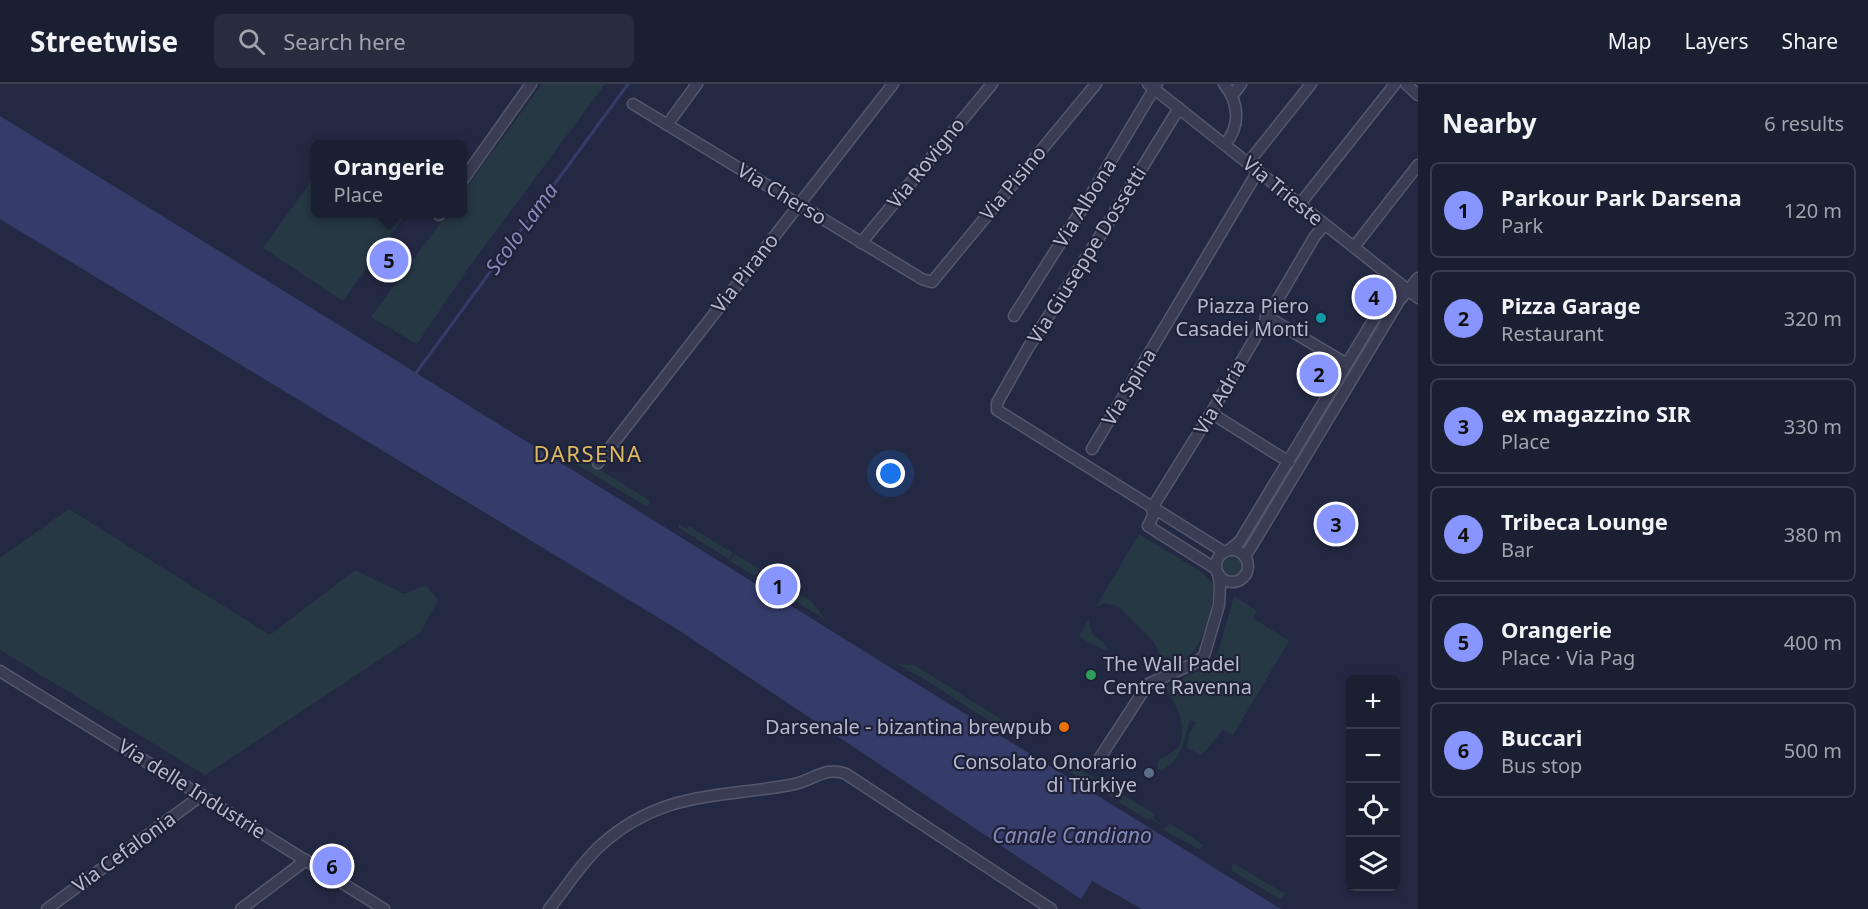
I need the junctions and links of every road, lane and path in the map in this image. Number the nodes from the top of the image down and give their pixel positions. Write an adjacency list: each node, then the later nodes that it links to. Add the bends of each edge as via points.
1 (531, 84): 21 (street)
2 (698, 84): 16 (street)
3 (893, 84): 22 (street, Via Pirano)
4 (992, 84): 25 (street, Via Rovigno)
5 (1096, 84): 28 (street, Via Pisino)
6 (1224, 84): 13 (street)
7 (1242, 84): 13 (street)
8 (1311, 84): 18 (street)
9 (1395, 84): 23 (street)
10 (1406, 84): 12 (street)
11 (1153, 86): 15 (street, Via Trieste); 31 (street, Via Albona)
12 (1418, 94)
13 (1232, 96): 17 (street, via 1237,115 1233,135)
14 (633, 104): 16 (street, Via Cherso)
15 (1179, 108): 17 (street, Via Trieste); 38 (street, Via Giuseppe Dossetti, via 997,403 997,410)
16 (667, 125): 22 (street, Via Cherso)
17 (1225, 144): 18 (street, Via Trieste)
18 (1248, 163): 20 (street, Via Trieste)
19 (1418, 165): 26 (street)
20 (1258, 171): 23 (street, Via Trieste); 35 (street, Via Spina)
21 (467, 174)
22 (799, 204): 25 (street, Via Cherso); 37 (street, Via Pirano)
23 (1300, 204): 24 (street, Via Trieste)
24 (1325, 225): 26 (street, Via Trieste); 32 (street, Via Adria)
25 (861, 243): 28 (street, Via Cherso)
26 (1354, 247): 29 (street, Via Trieste)
27 (1418, 278): 29 (street)
28 (932, 282)
29 (1412, 289): 30 (street, Via Trieste); 33 (street, via 1389,294); 40 (street)
30 (1418, 298)
31 (1014, 316)
32 (1266, 316): 33 (street); 34 (street, Via Adria)
33 (1347, 364): 36 (street)
34 (1211, 413): 36 (street); 38 (street, Via Adria)
35 (1092, 448)
36 (1289, 462): 39 (street, via 1240,541)
37 (598, 463)
38 (1152, 508): 39 (street); 41 (street, via 1148,526)
39 (1227, 551): 40 (street); 41 (street, via 1218,559)
40 (1245, 556): 42 (street, via 1247,572)
41 (1217, 571): 42 (street, via 1224,581); 43 (street)
42 (1234, 582): 43 (street)
43 (1219, 605): 45 (street, via 1204,656 1148,684)
44 (0, 670): 46 (street, Via delle Industrie)
45 (1099, 759)
46 (201, 795): 47 (street, Via delle Industrie); 49 (street, Via Cefalonia)
47 (306, 860): 50 (street); 51 (street, Via delle Industrie)
48 (560, 896): 52 (street); 53 (street); 54 (street, via 600,846 628,824 658,808 691,799 793,785 838,770)
49 (47, 909)
50 (241, 909)
51 (384, 909)
52 (549, 909)
53 (555, 909)
54 (1051, 909)

